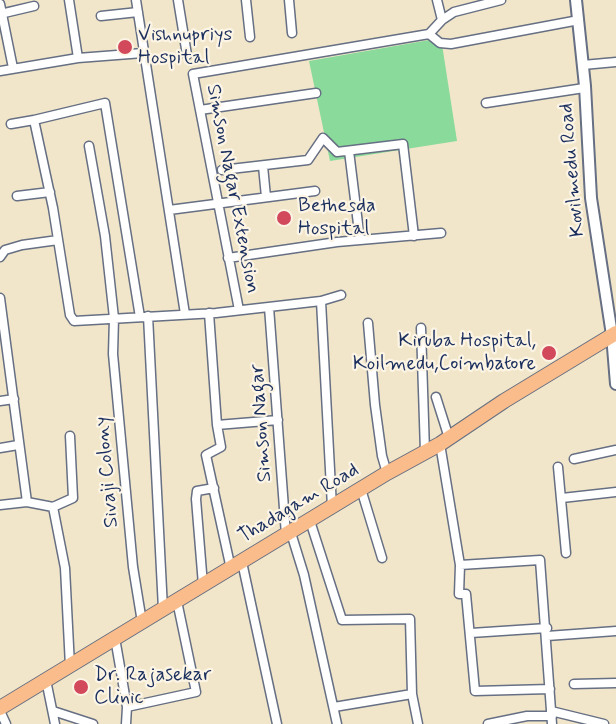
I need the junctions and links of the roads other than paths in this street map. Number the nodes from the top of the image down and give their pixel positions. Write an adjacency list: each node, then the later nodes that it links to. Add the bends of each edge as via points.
1 (69, 0): 21 (street)
2 (136, 0): 11 (street)
3 (178, 0): 20 (street)
4 (246, 0): 18 (street)
5 (289, 0): 16 (street)
6 (438, 0): 14 (street)
7 (501, 0): 14 (street, via 454,12)
8 (576, 0): 15 (street, Kovilmedu Road)
9 (0, 4): 12 (street)
10 (34, 6): 12 (street)
11 (138, 12): 13 (street); 19 (street)
12 (2, 13): 24 (street)
13 (101, 16)
14 (442, 20): 17 (street)
15 (579, 20): 17 (street, via 451,44 440,43); 23 (street, Kovilmedu Road)
16 (292, 33)
17 (429, 34): 29 (street, Simson Nagar Extension, via 193,74)
18 (250, 37)
19 (143, 53): 21 (street); 41 (street)
20 (187, 55)
21 (78, 58): 24 (street)
22 (616, 62): 23 (street)
23 (583, 65): 26 (street, Kovilmedu Road)
24 (13, 68): 25 (street)
25 (0, 71)
26 (584, 87): 28 (street); 60 (street, Kovilmedu Road, via 591,198)
27 (316, 93): 29 (street)
28 (486, 103)
29 (200, 110): 40 (street, Simson Nagar Extension)
30 (34, 120): 31 (street); 37 (street); 56 (street, via 105,103)
31 (11, 124)
32 (89, 146): 57 (street, Sivaji Colony)
33 (349, 150): 34 (street, via 337,152 323,138 308,160); 43 (street, via 403,144); 45 (street)
34 (263, 165): 35 (street); 39 (street)
35 (222, 170)
36 (315, 191): 39 (street)
37 (50, 192): 38 (street); 44 (street)
38 (17, 196)
39 (266, 197): 40 (street)
40 (218, 202): 41 (street); 47 (street, Simson Nagar Extension)
41 (169, 210): 55 (street)
42 (441, 233): 43 (street)
43 (414, 236): 45 (street)
44 (58, 240): 46 (street, via 22,245 5,250); 57 (street, via 74,321)
45 (360, 240): 47 (street)
46 (0, 257)
47 (228, 258): 53 (street, Simson Nagar Extension)
48 (341, 296): 50 (street)
49 (0, 298): 52 (street)
50 (321, 301): 51 (street); 83 (street)
51 (269, 307): 53 (street); 65 (street, Simson Nagar)
52 (0, 309): 63 (street)
53 (239, 310): 54 (street)
54 (209, 313): 55 (street); 66 (street)
55 (185, 314): 56 (street)
56 (144, 316): 57 (street); 92 (street)
57 (114, 318): 93 (street, Sivaji Colony, via 113,354)
58 (368, 323): 75 (street, via 375,405)
59 (421, 328): 72 (street)
60 (614, 334): 61 (street, Kovilmedu Road); 68 (main road, Thadagam Road)
61 (616, 384)
62 (436, 397): 68 (street)
63 (14, 399): 64 (street); 69 (street)
64 (0, 401)
65 (278, 420): 66 (street); 85 (street, Simson Nagar)
66 (217, 425): 76 (street, via 221,447 206,454)
67 (70, 436): 82 (street, via 73,498)
68 (445, 441): 72 (main road, Thadagam Road); 89 (street)
69 (18, 445): 70 (street); 80 (street)
70 (0, 448)
71 (616, 450): 73 (street)
72 (425, 452): 75 (main road, Thadagam Road)
73 (574, 459)
74 (558, 467): 79 (street)
75 (387, 473): 77 (main road, Thadagam Road)
76 (213, 488): 88 (street); 90 (street, via 197,491 196,499)
77 (361, 489): 83 (main road, Thadagam Road); 87 (street)
78 (616, 492): 79 (street)
79 (562, 498): 86 (street)
80 (27, 502): 81 (street); 82 (street)
81 (0, 505)
82 (53, 507): 98 (street, via 65,568)
83 (332, 507): 84 (main road, Thadagam Road)
84 (310, 521): 85 (main road, Thadagam Road); 103 (street, via 342,620 410,619)
85 (288, 534): 88 (main road, Thadagam Road); 105 (street, Simson Nagar, via 304,575)
86 (566, 553)
87 (382, 558)
88 (236, 565): 90 (main road, Thadagam Road); 114 (street)
89 (460, 565): 95 (street, via 540,560); 96 (street, via 459,594 466,594)
90 (203, 585): 91 (main road, Thadagam Road)
91 (177, 601): 92 (main road, Thadagam Road); 104 (street, via 195,692)
92 (164, 609): 93 (main road, Thadagam Road)
93 (142, 622): 97 (main road, Thadagam Road)
94 (616, 631): 95 (street)
95 (547, 632): 96 (street); 102 (street)
96 (471, 633): 102 (street, via 475,691)
97 (115, 638): 98 (main road, Thadagam Road); 104 (street)
98 (70, 666): 99 (main road, Thadagam Road)
99 (46, 680): 106 (main road, Thadagam Road); 107 (street)
100 (616, 683): 101 (street)
101 (574, 684)
102 (550, 689): 108 (street)
103 (412, 694): 105 (street); 116 (street)
104 (127, 707): 113 (street)
105 (334, 707): 115 (street, Simson Nagar)
106 (0, 709): 110 (street)
107 (53, 711): 111 (street); 112 (street)
108 (552, 717): 109 (street, via 526,716); 118 (street)
109 (498, 723): 117 (street)
110 (6, 724)
111 (55, 724)
112 (93, 724)
113 (126, 724)
114 (277, 724)
115 (338, 724)
116 (418, 724)
117 (488, 724)
118 (604, 724)

